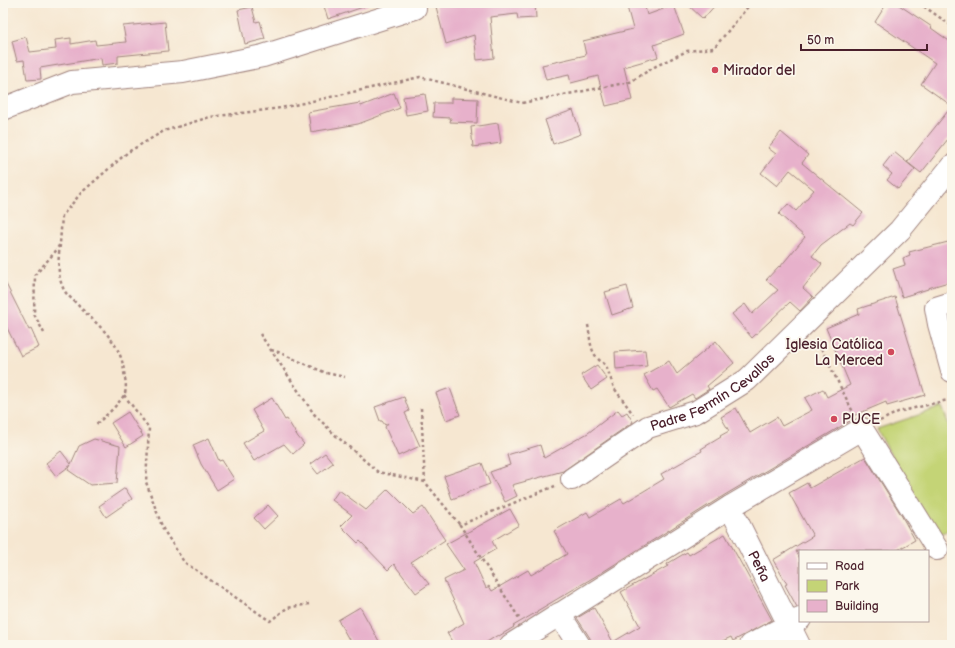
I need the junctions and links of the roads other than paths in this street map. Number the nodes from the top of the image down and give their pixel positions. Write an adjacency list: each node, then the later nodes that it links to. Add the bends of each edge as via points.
1 (415, 8): 2 (street, via 263,56 183,72 72,82)
2 (3, 109)
3 (952, 166): 6 (street, Padre Fermín Cevallos, via 900,230 747,380 696,412 648,427)
4 (945, 314): 5 (street)
5 (952, 371)
6 (572, 479)
7 (730, 507): 8 (street, via 862,429); 9 (street); 10 (street, Peña)
8 (939, 548)
9 (559, 614): 11 (street); 12 (street)
10 (794, 622): 13 (street); 14 (street, Peña)
11 (520, 639)
12 (579, 645)
13 (751, 645)
14 (799, 645)

